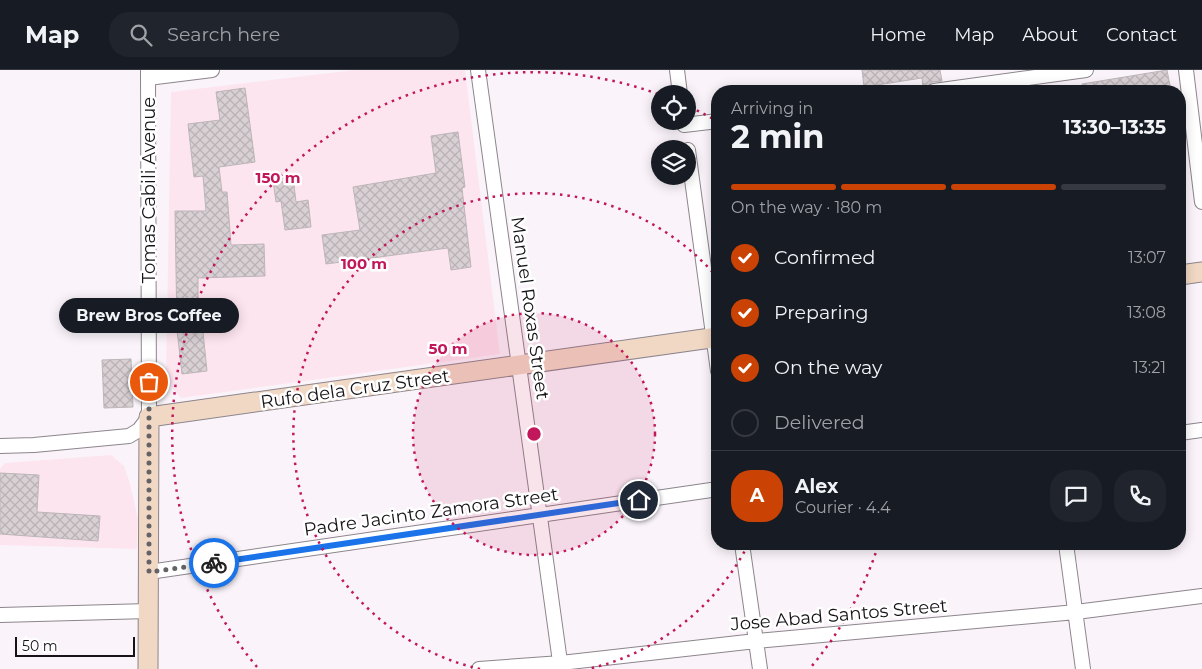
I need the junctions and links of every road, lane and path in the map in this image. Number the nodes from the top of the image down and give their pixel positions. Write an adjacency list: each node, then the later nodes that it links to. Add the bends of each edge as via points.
1 (212, 70): 6 (street)
2 (478, 70): 17 (street, Manuel Roxas Street)
3 (677, 70): 7 (street)
4 (1086, 70): 8 (street)
5 (1186, 70): 12 (street)
6 (148, 74): 18 (street, Tomas Cabili Avenue)
7 (679, 85)
8 (977, 85)
9 (711, 121): 10 (street)
10 (696, 122)
11 (692, 185): 15 (street)
12 (1202, 202)
13 (1202, 272): 14 (street)
14 (1186, 274)
15 (711, 310)
16 (711, 338): 17 (street, Rufo dela Cruz Street)
17 (518, 366): 18 (street, Rufo dela Cruz Street); 23 (street, Manuel Roxas Street)
18 (149, 417): 21 (street, via 129,436); 26 (street, Tomas Cabili Avenue)
19 (1202, 430): 20 (street)
20 (1186, 432)
21 (0, 446)
22 (711, 490): 23 (street, Padre Jacinto Zamora Street)
23 (541, 514): 26 (street, Padre Jacinto Zamora Street); 32 (street, Manuel Roxas Street)
24 (743, 550): 31 (street)
25 (1067, 550): 29 (street)
26 (149, 572): 28 (street, Tomas Cabili Avenue)
27 (1202, 596): 29 (street, Jose Abad Santos Street)
28 (149, 611): 30 (street); 33 (street, Tomas Cabili Avenue)
29 (1076, 612): 31 (street, Jose Abad Santos Street); 36 (street)
30 (0, 615)
31 (756, 641): 32 (street, Jose Abad Santos Street); 35 (street)
32 (561, 666): 34 (street, Jose Abad Santos Street)
33 (148, 669)
34 (479, 669)
35 (760, 669)
36 (1083, 669)

